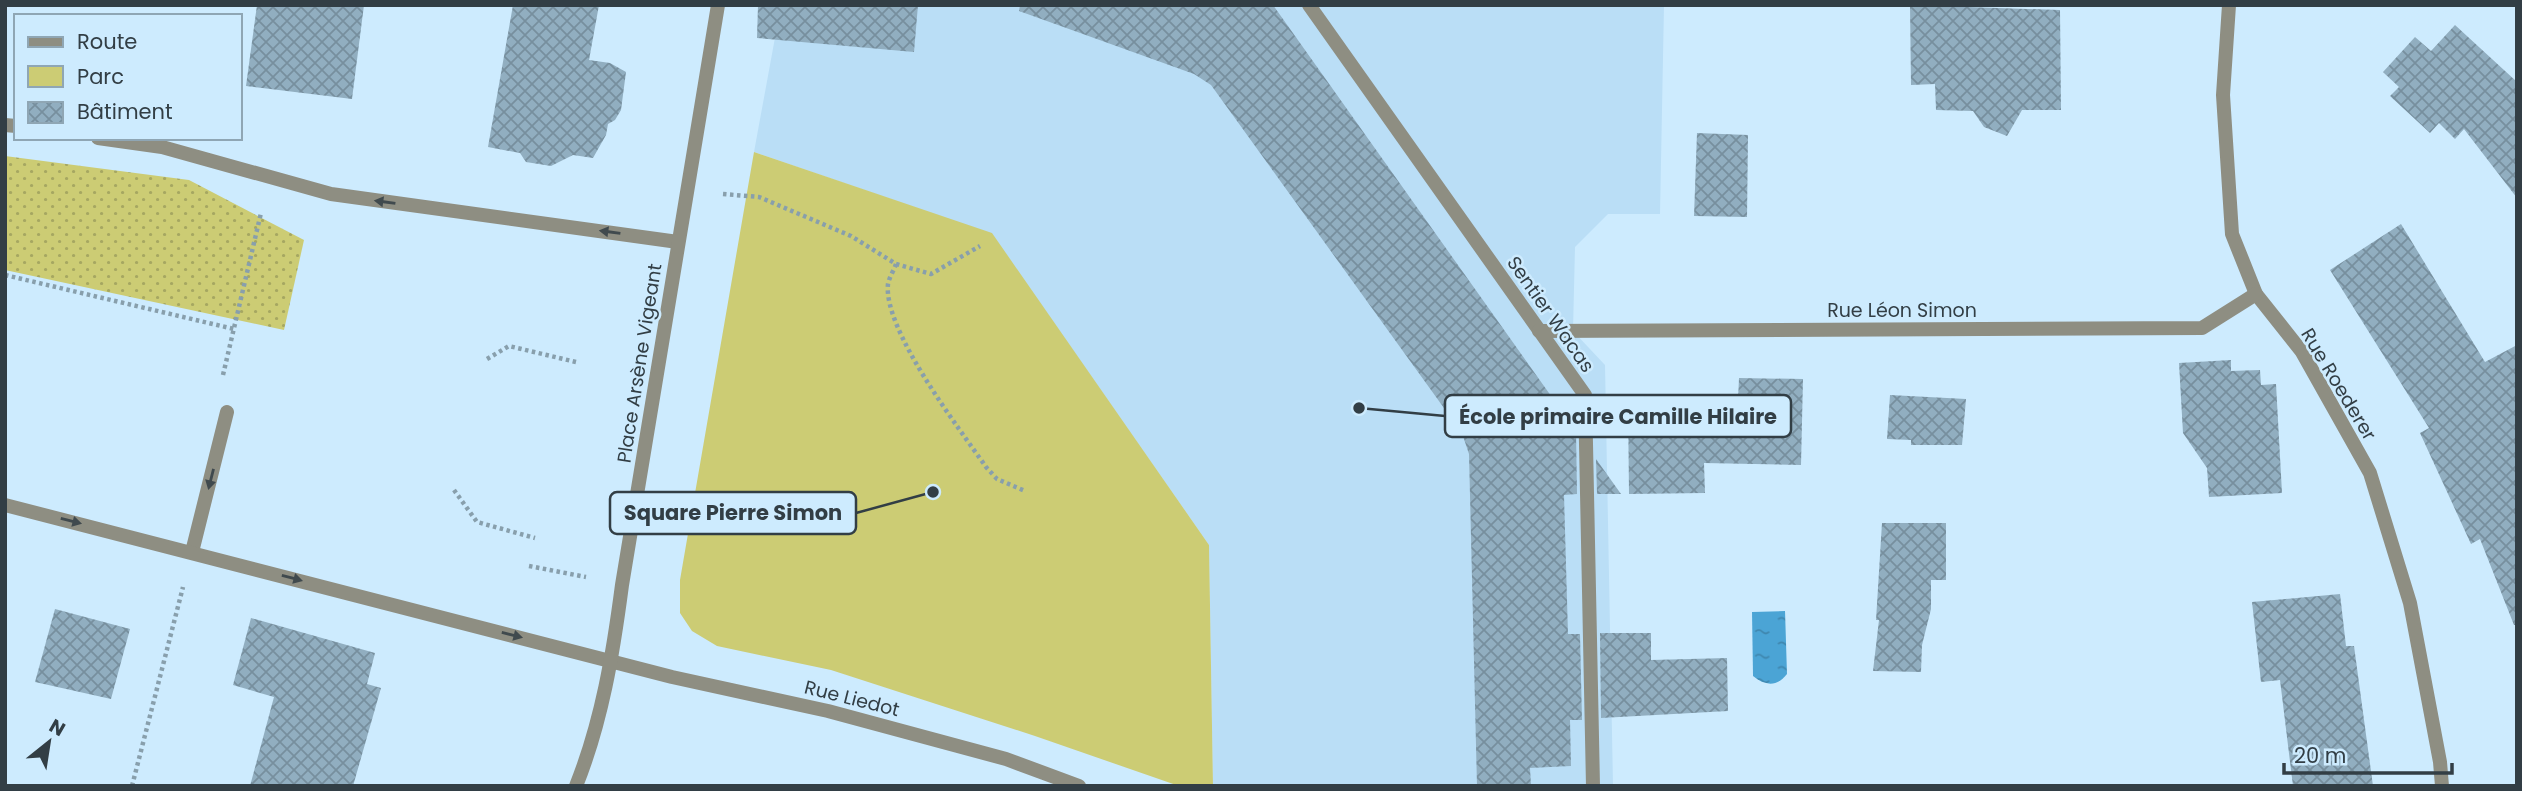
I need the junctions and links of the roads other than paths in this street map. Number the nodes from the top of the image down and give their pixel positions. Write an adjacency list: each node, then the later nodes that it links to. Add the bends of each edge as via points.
1 (718, 5): 5 (street)
2 (1310, 5): 7 (street, Sentier Wacas)
3 (2229, 5): 6 (street, Rue Roederer, via 2222,95 2232,234)
4 (112, 140): 5 (street, Place Arsène Vigeant, one-way to 4, via 331,194 162,147)
5 (678, 242): 11 (street, Place Arsène Vigeant)
6 (2256, 294): 7 (street, Rue Léon Simon, via 2202,328); 15 (street, Rue Roederer, via 2302,352 2370,473 2410,604)
7 (1539, 331): 14 (street, Sentier Wacas, via 1585,395)
8 (228, 412): 10 (street, one-way to 10)
9 (5, 505): 10 (street, one-way to 10)
10 (192, 552): 11 (street, one-way to 11)
11 (612, 660): 12 (street, Place Arsène Vigeant); 13 (street, Rue Liedot, via 828,710 1006,759)
12 (576, 786)
13 (1079, 786)
14 (1593, 786)
15 (2441, 786)

